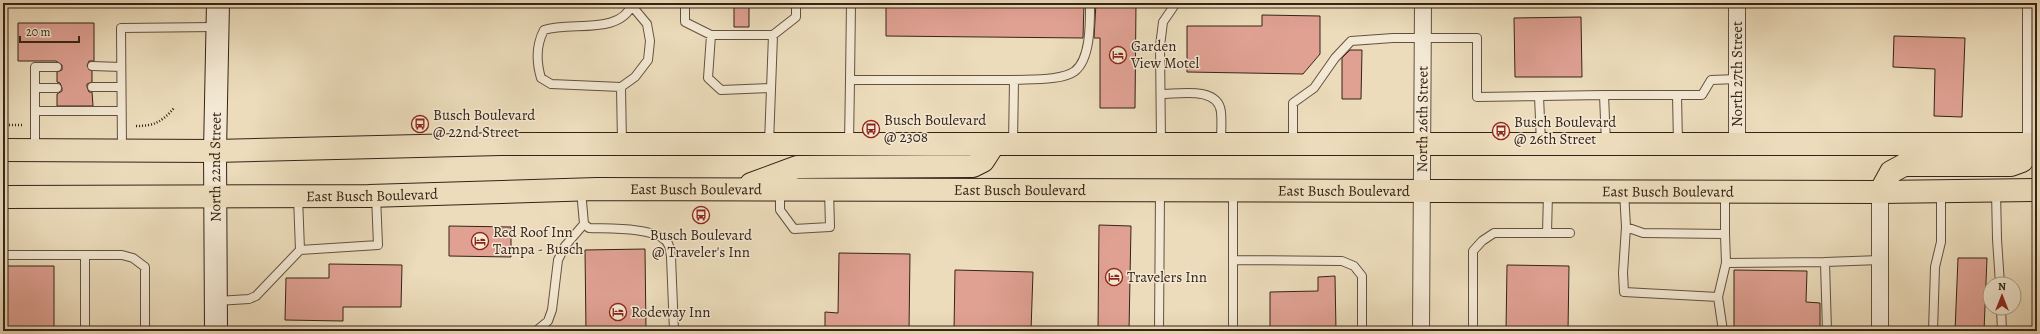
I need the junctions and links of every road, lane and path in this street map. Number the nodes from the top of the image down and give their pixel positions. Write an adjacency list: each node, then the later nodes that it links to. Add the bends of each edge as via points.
1 (218, 3): 11 (street, North 22nd Street)
2 (685, 3): 12 (lane, via 685,22)
3 (796, 3): 13 (lane, via 796,18)
4 (851, 3): 19 (lane)
5 (1090, 3): 20 (lane, via 1090,36 1084,56 1075,71 1051,79)
6 (1176, 3): 27 (lane, via 1163,22 1160,46)
7 (1423, 3): 14 (street, North 26th Street)
8 (1737, 3): 18 (street, North 27th Street)
9 (2031, 3): 42 (street)
10 (633, 4): 23 (lane, via 647,24 650,41 648,60 635,77); 23 (lane, via 621,19 616,21 605,25 557,26 544,30 538,41 540,78 551,84)
11 (217, 27): 17 (lane, via 121,28); 49 (street, North 22nd Street)
12 (711, 35): 13 (lane); 26 (lane, via 708,78 721,90)
13 (773, 35): 26 (lane)
14 (1423, 38): 30 (lane, via 1477,38 1477,97); 39 (lane, via 1351,41 1335,58 1314,88 1293,102); 40 (street, North 26th Street)
15 (92, 66): 17 (lane)
16 (57, 67): 24 (lane, via 35,67)
17 (121, 67): 22 (lane)
18 (1737, 79): 29 (lane, via 1711,80 1702,95); 45 (street, North 27th Street)
19 (850, 80): 20 (lane); 35 (lane)
20 (1014, 80): 36 (lane)
21 (92, 87): 22 (lane)
22 (121, 87): 32 (lane)
23 (621, 87): 33 (lane)
24 (35, 88): 25 (lane); 31 (lane)
25 (57, 88)
26 (770, 88): 34 (lane)
27 (1161, 94): 37 (lane); 38 (lane, via 1206,94 1216,100 1221,110)
28 (1604, 95): 29 (lane); 30 (lane); 43 (lane)
29 (1677, 95): 44 (lane)
30 (1539, 96): 41 (lane)
31 (35, 111): 32 (lane); 47 (lane)
32 (121, 111): 48 (lane)
33 (622, 144): 34 (main road); 49 (main road, via 501,144)
34 (769, 144): 35 (main road)
35 (848, 144): 36 (main road)
36 (1004, 144): 37 (main road); 51 (main road, via 973,166 797,167)
37 (1161, 144): 38 (main road)
38 (1221, 144): 39 (main road)
39 (1292, 144): 40 (main road)
40 (1423, 144): 41 (main road); 56 (street, North 26th Street)
41 (1541, 144): 43 (main road)
42 (2034, 144): 45 (main road); 63 (main road, via 2022,161 2011,165 1904,165 1891,172)
43 (1606, 145): 44 (main road)
44 (1678, 145): 45 (main road)
45 (1737, 145)
46 (3, 150): 47 (main road)
47 (35, 150): 48 (main road)
48 (122, 151): 49 (main road)
49 (215, 151): 64 (street, North 22nd Street)
50 (581, 189): 51 (main road, East Busch Boulevard); 66 (main road, East Busch Boulevard); 68 (lane)
51 (736, 189): 52 (main road, East Busch Boulevard)
52 (780, 189): 53 (main road, East Busch Boulevard); 53 (lane, via 780,210 794,229 830,227)
53 (829, 189): 54 (main road, East Busch Boulevard)
54 (1160, 189): 55 (main road, East Busch Boulevard); 89 (lane)
55 (1232, 189): 56 (main road, East Busch Boulevard); 76 (lane)
56 (1422, 189): 57 (main road, East Busch Boulevard); 92 (street, North 26th Street)
57 (1548, 190): 58 (main road, East Busch Boulevard); 70 (lane)
58 (1624, 190): 61 (main road, East Busch Boulevard); 69 (lane)
59 (1996, 190): 60 (main road, East Busch Boulevard); 62 (main road, East Busch Boulevard); 80 (lane)
60 (2037, 190)
61 (1725, 191): 63 (main road, East Busch Boulevard); 72 (lane)
62 (1941, 191): 63 (main road, East Busch Boulevard); 97 (lane, via 1941,242 1935,267)
63 (1880, 192): 77 (street)
64 (215, 196): 65 (main road, East Busch Boulevard); 67 (main road, East Busch Boulevard); 82 (street, North 22nd Street)
65 (298, 196): 66 (main road, East Busch Boulevard); 73 (lane)
66 (376, 196): 73 (lane, via 378,245)
67 (3, 197)
68 (584, 224): 87 (lane, via 565,246 558,260 552,310 548,321); 88 (lane, via 589,228 653,234 664,239 669,245 671,256)
69 (1626, 227): 72 (lane, via 1643,233); 81 (lane, via 1624,292)
70 (1548, 233): 71 (lane); 93 (lane, via 1494,233 1473,251)
71 (1570, 233)
72 (1725, 234): 79 (lane)
73 (300, 250): 82 (lane, via 256,296 249,299)
74 (3, 255): 75 (lane)
75 (84, 255): 84 (lane); 85 (lane, via 122,255 133,258 145,267)
76 (1233, 260): 90 (lane); 91 (lane, via 1342,261 1354,266 1362,276)
77 (1880, 260): 78 (lane); 96 (street)
78 (1825, 262): 79 (lane); 95 (lane)
79 (1726, 263): 81 (lane)
80 (1999, 276)
81 (1718, 297): 94 (lane)
82 (216, 301): 86 (street, North 22nd Street)
83 (2001, 316): 98 (lane)
84 (85, 331)
85 (145, 331)
86 (216, 331)
87 (536, 331)
88 (674, 331)
89 (1159, 331)
90 (1233, 331)
91 (1362, 331)
92 (1421, 331)
93 (1473, 331)
94 (1723, 331)
95 (1827, 331)
96 (1880, 331)
97 (1933, 331)
98 (2002, 331)

